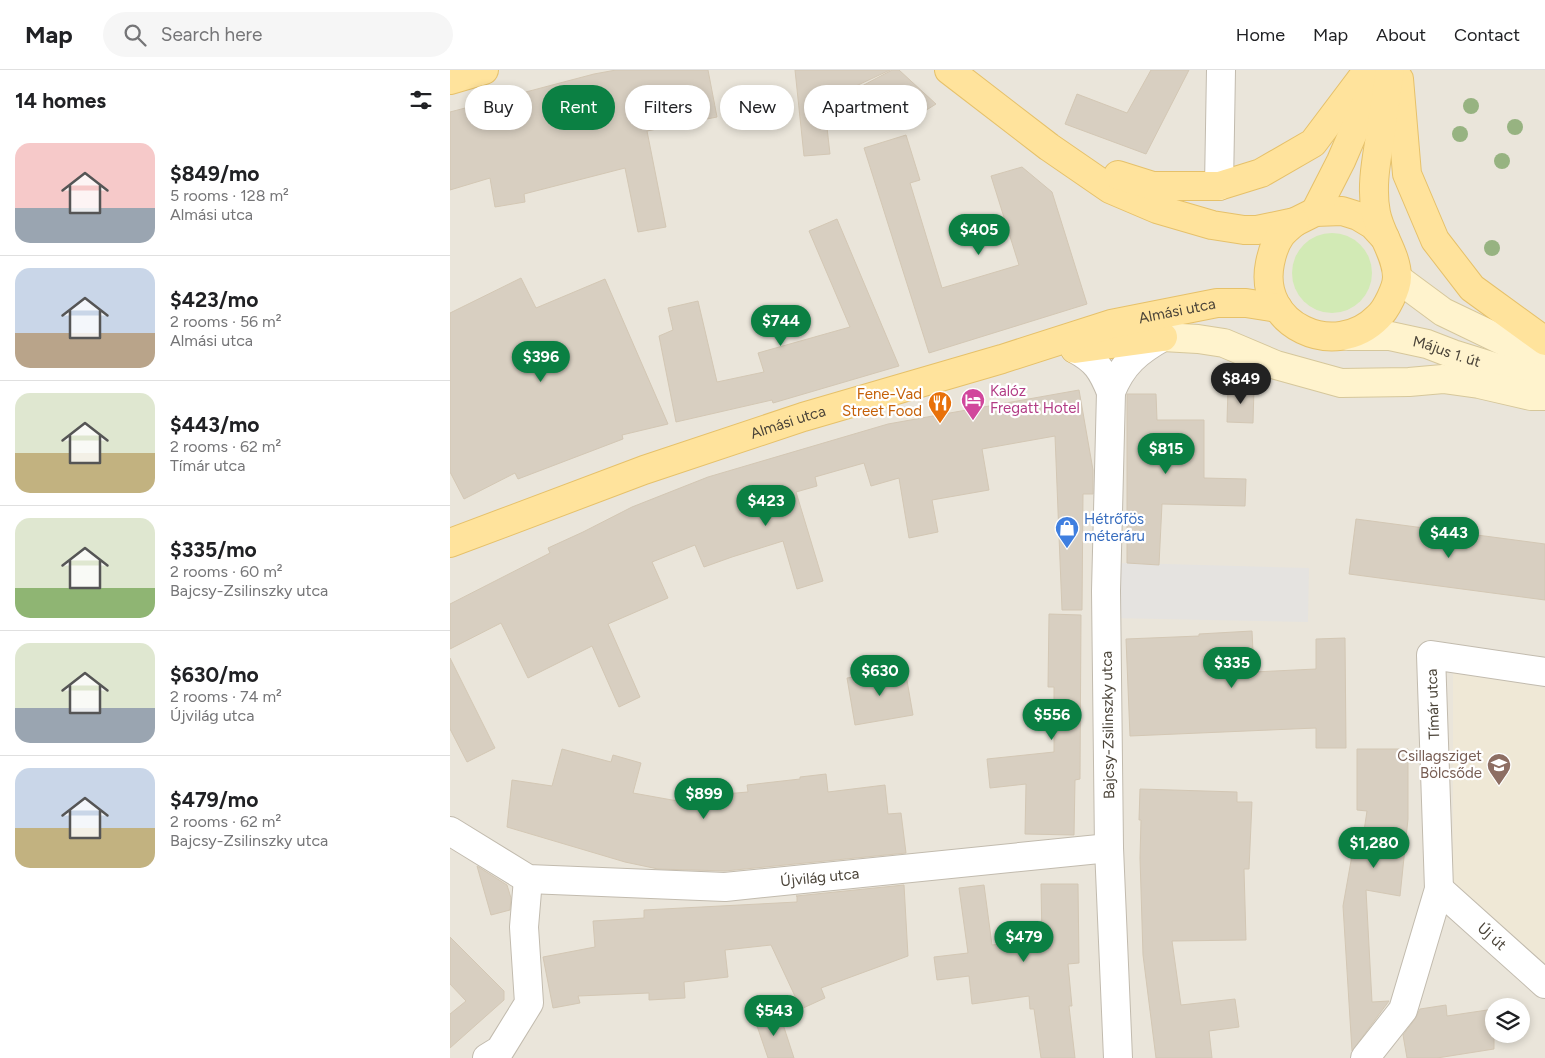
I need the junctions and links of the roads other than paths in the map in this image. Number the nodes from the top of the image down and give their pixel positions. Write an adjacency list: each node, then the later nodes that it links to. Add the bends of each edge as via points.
1 (484, 70): 8 (main road)
2 (949, 70): 9 (main road)
3 (1221, 70): 10 (street)
4 (1368, 70): 10 (main road, via 1313,143 1261,173)
5 (1380, 70): 11 (main road, via 1341,161)
6 (1390, 70): 12 (main road, via 1374,173 1376,214)
7 (1399, 70): 17 (main road, via 1407,174 1435,240 1472,288)
8 (450, 80)
9 (1049, 146): 10 (main road, via 1097,168 1153,186); 11 (main road, via 1110,189 1157,209 1212,226 1257,230)
10 (1219, 186)
11 (1305, 217): 12 (main road, via 1342,211 1373,225); 14 (main road, via 1281,235 1272,252 1268,271 1270,290)
12 (1385, 238): 13 (main road)
13 (1397, 278): 15 (main road, via 1390,301 1379,317); 20 (main road, Május 1. út, via 1443,312)
14 (1278, 308): 15 (main road, via 1291,323 1309,333 1328,337); 19 (main road, Almási utca, via 1217,303 1111,324)
15 (1348, 336): 21 (main road, Május 1. út, via 1390,336 1427,344)
16 (1163, 337): 18 (main road); 22 (street, Bajcsy-Zsilinszky utca, via 1142,348 1116,378); 23 (main road, via 1224,343 1276,365 1341,383 1443,379)
17 (1545, 341)
18 (1075, 349): 19 (main road); 22 (street, Bajcsy-Zsilinszky utca, via 1089,357 1103,374)
19 (1002, 359): 24 (main road, Almási utca, via 803,418 644,470)
20 (1545, 361)
21 (1545, 380)
22 (1111, 392): 27 (street, Bajcsy-Zsilinszky utca, via 1106,591)
23 (1545, 396)
24 (450, 542)
25 (1545, 672): 29 (street, Tímár utca, via 1432,655)
26 (450, 831): 28 (street)
27 (1109, 848): 28 (street, Újvilág utca, via 725,887); 32 (street, Bajcsy-Zsilinszky utca)
28 (528, 880): 31 (street, via 524,927 529,1003 500,1050)
29 (1439, 889): 30 (street, Új út); 33 (street, Tímár utca, via 1403,1010)
30 (1545, 984)
31 (487, 1058)
32 (1118, 1058)
33 (1365, 1058)

